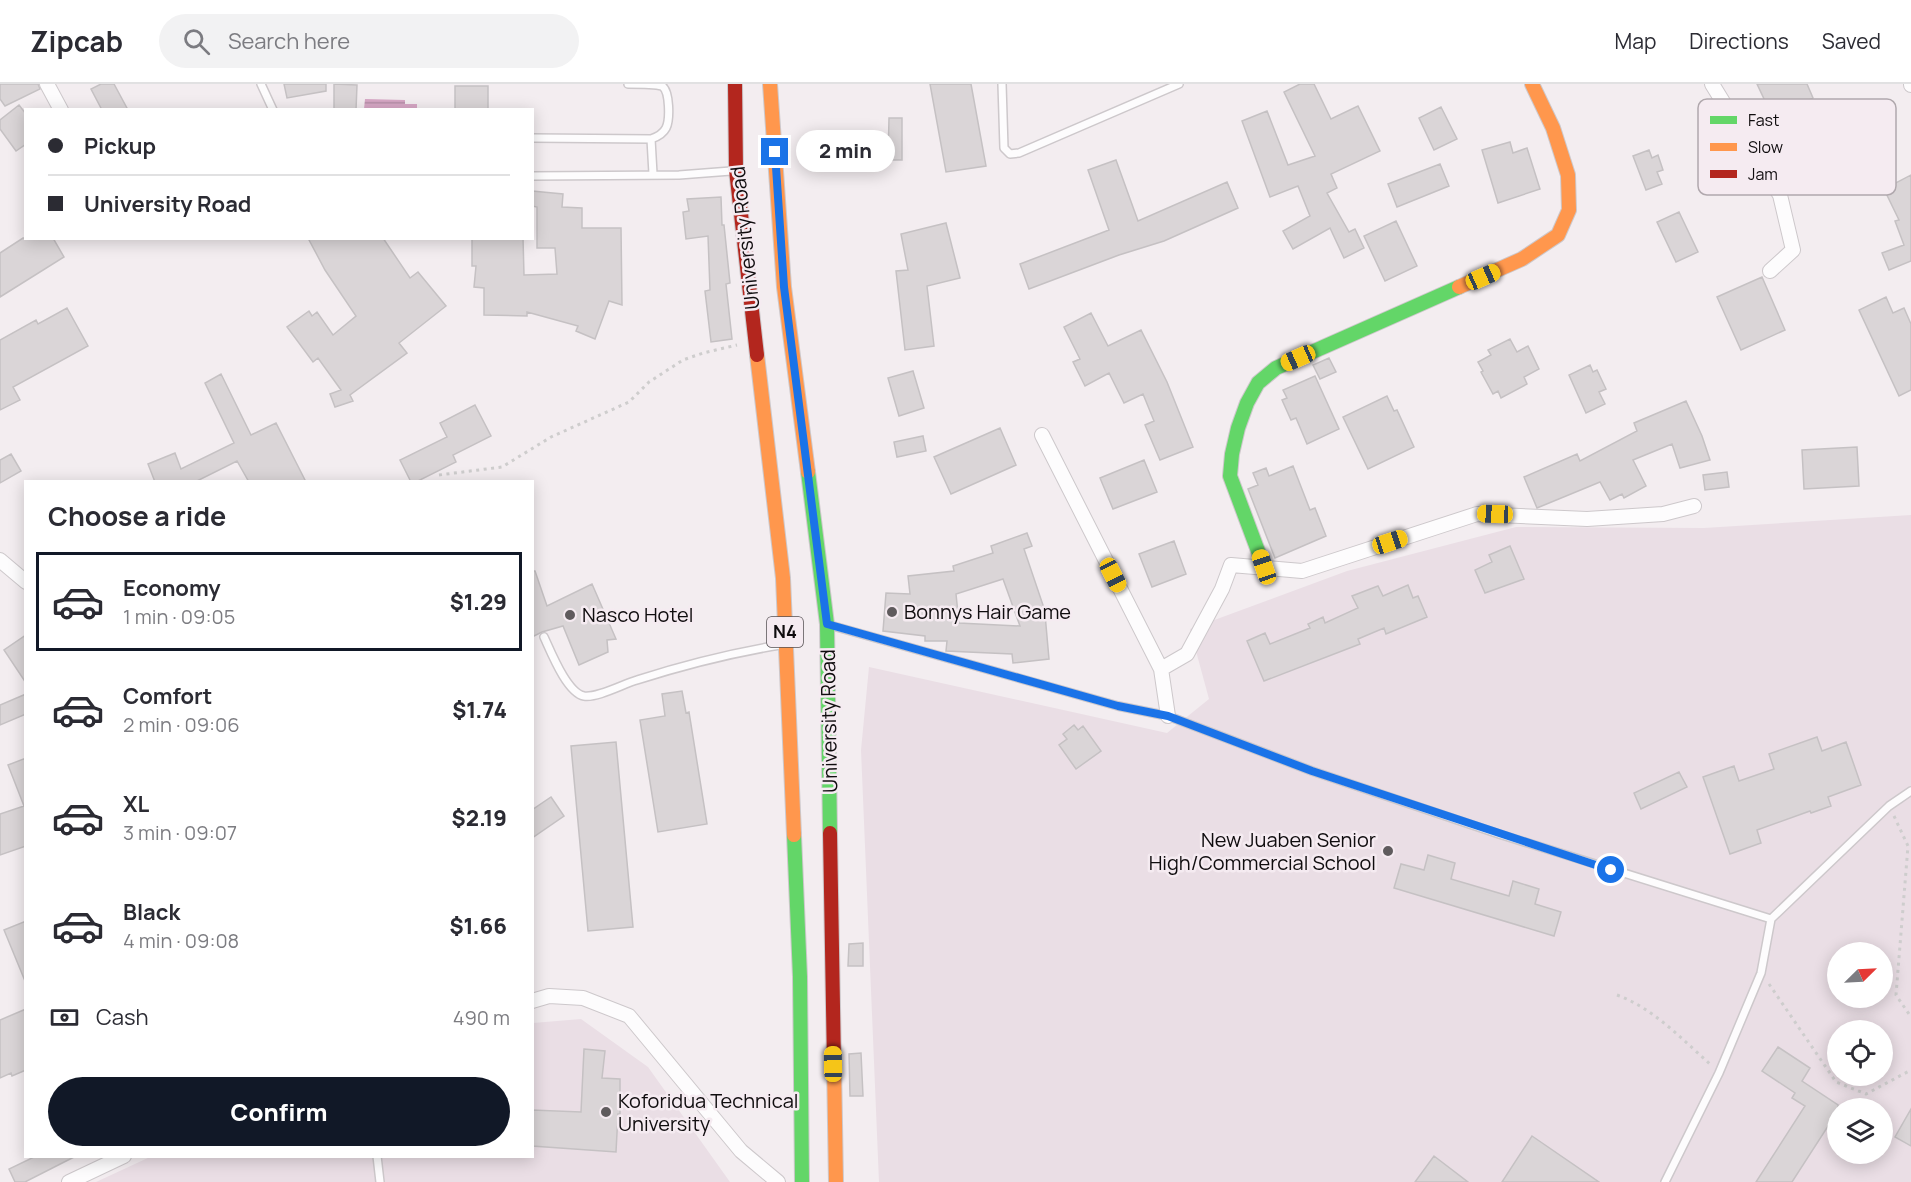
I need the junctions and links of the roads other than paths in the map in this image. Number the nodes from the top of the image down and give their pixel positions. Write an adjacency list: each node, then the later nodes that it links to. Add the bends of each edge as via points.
1 (46, 84): 11 (street)
2 (261, 84): 12 (lane)
3 (628, 84): 14 (lane, via 660,84 666,89 668,124 658,137)
4 (735, 84): 15 (main road, University Road / N4)
5 (770, 84): 25 (main road, University Road / N4, via 784,287)
6 (1002, 84): 7 (lane, via 1004,148 1010,154)
7 (1179, 84)
8 (1532, 84): 23 (main road, via 1553,128 1568,175 1569,210 1558,235 1522,260 1276,368 1258,383 1238,428 1230,476)
9 (1712, 84): 10 (street)
10 (1721, 99)
11 (60, 108)
12 (272, 108)
13 (534, 138): 14 (lane)
14 (651, 139): 16 (lane)
15 (736, 170): 16 (lane); 27 (main road, University Road / N4, via 783,578)
16 (653, 174): 17 (lane)
17 (534, 176)
18 (1780, 195): 19 (street, via 1794,250)
19 (1770, 271)
20 (1042, 435): 28 (street)
21 (1694, 506): 23 (street, via 1663,514 1587,519 1477,514 1302,571)
22 (0, 560): 24 (street)
23 (1264, 567): 28 (street, via 1231,565 1187,654)
24 (24, 580)
25 (827, 624): 29 (lane, via 1118,706); 39 (main road, University Road / N4)
26 (543, 637): 27 (lane, via 573,690 584,696 732,653)
27 (785, 644): 38 (main road, University Road / N4, via 800,977)
28 (1161, 669): 29 (street)
29 (1168, 716): 31 (lane, via 1312,771)
30 (1911, 791): 31 (lane, via 1889,806)
31 (1771, 920): 40 (lane, via 1761,973 1719,1073)
32 (534, 1000): 37 (street, via 549,996 583,998 629,1016 741,1151)
33 (120, 1158): 35 (street)
34 (376, 1158): 36 (lane)
35 (69, 1182)
36 (380, 1182)
37 (778, 1182)
38 (802, 1182)
39 (836, 1182)
40 (1665, 1182)

